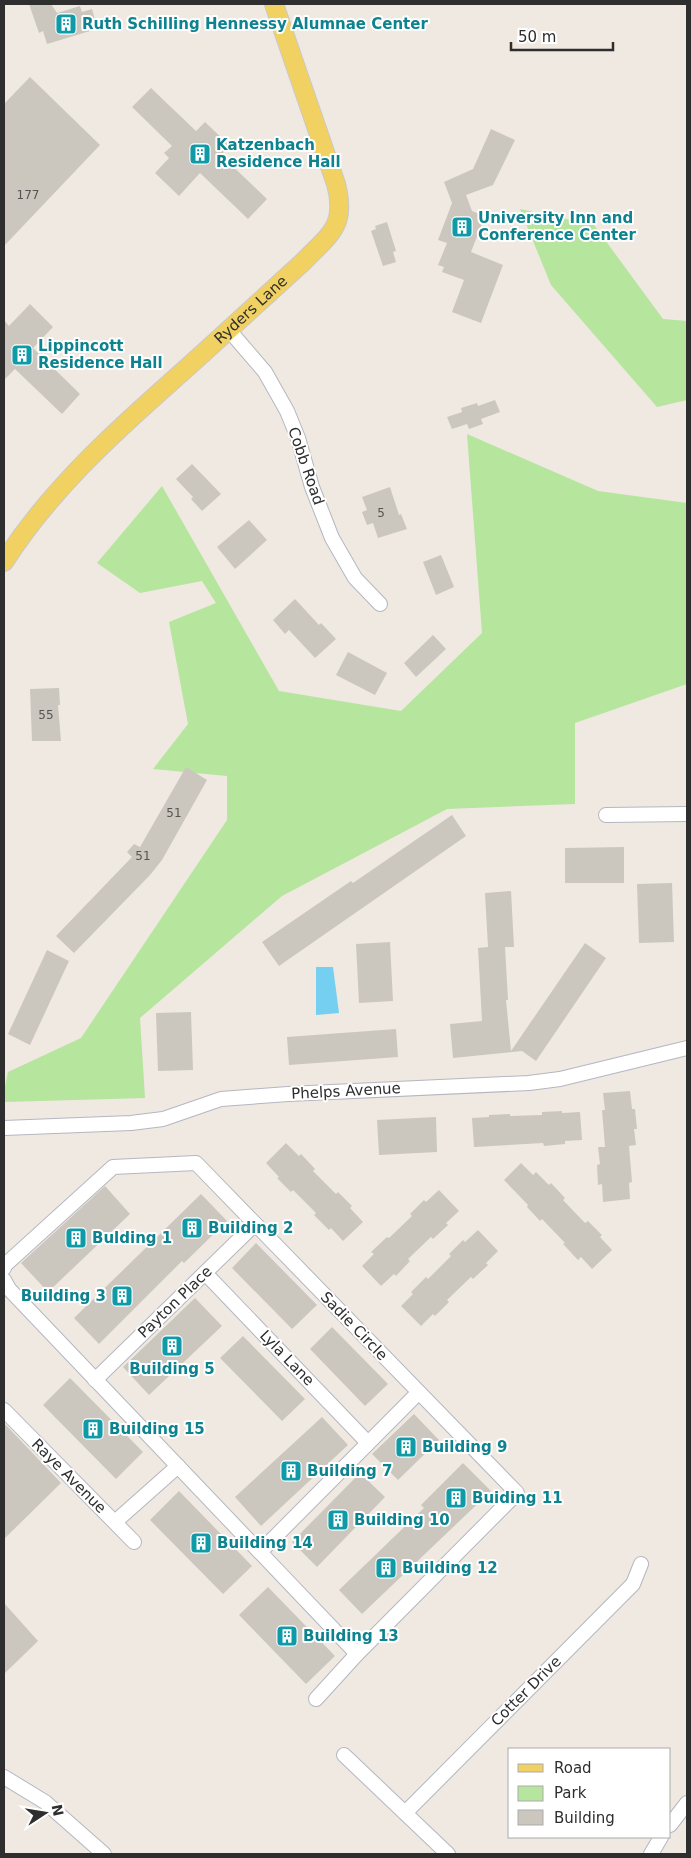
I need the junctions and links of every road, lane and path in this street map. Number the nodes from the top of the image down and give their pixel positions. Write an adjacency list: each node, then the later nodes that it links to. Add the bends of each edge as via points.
1 (274, 4): 2 (main road, Ryders Lane, via 336,184 341,212 328,237)
2 (228, 329): 3 (main road, Ryders Lane, via 64,484); 4 (street, Cobb Road, via 265,372 287,411 332,538 355,578)
3 (4, 562)
4 (380, 604)
5 (687, 814): 6 (street)
6 (606, 815)
7 (687, 1048): 8 (street, Phelps Avenue, via 529,1084 221,1099 163,1119)
8 (4, 1128)
9 (255, 1224): 10 (street, Sadie Circle, via 196,1163 113,1167); 11 (street, Payton Place); 14 (street, Sadie Circle)
10 (4, 1268)
11 (206, 1273): 13 (street, Payton Place); 16 (street, Lyla Lane)
12 (4, 1280): 13 (street)
13 (95, 1380): 17 (street)
14 (418, 1392): 16 (street); 22 (street, Sadie Circle, via 517,1493)
15 (4, 1410): 18 (street, Raye Avenue)
16 (368, 1443): 20 (street)
17 (178, 1466): 18 (street); 20 (street)
18 (115, 1522): 19 (street, Raye Avenue)
19 (134, 1542)
20 (260, 1552): 22 (street)
21 (641, 1564): 27 (street, Cotter Drive, via 633,1584)
22 (357, 1654): 23 (street, Sadie Circle)
23 (316, 1699)
24 (344, 1755): 27 (street)
25 (4, 1777): 30 (street, via 45,1802)
26 (687, 1803): 28 (street)
27 (405, 1814): 31 (street)
28 (671, 1824)
29 (660, 1838): 32 (street)
30 (104, 1854)
31 (448, 1854)
32 (651, 1854)

